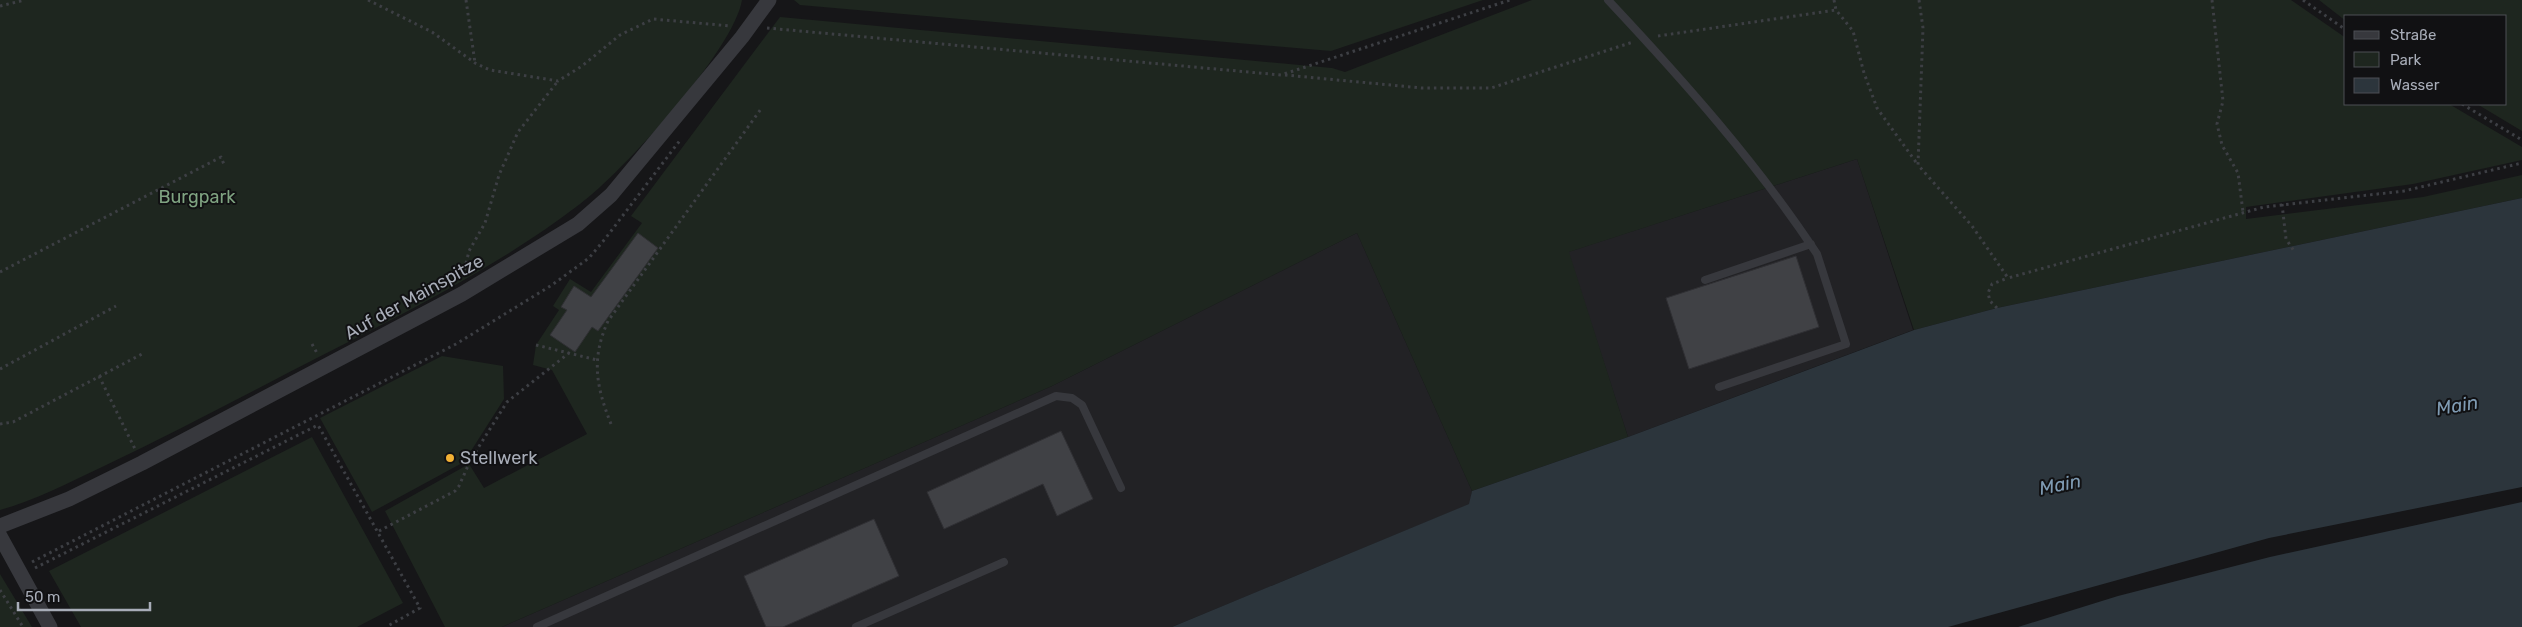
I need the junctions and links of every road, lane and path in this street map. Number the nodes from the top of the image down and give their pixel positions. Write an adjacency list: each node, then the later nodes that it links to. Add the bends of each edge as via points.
1 (25, 0): 11 (path)
2 (368, 0): 16 (path, via 432,32)
3 (466, 0): 16 (path)
4 (769, 0): 13 (street, Auf der Mainspitze)
5 (1510, 0): 17 (path)
6 (1608, 0): 15 (lane)
7 (1834, 0): 12 (path)
8 (1919, 0): 23 (path, via 1924,28)
9 (2212, 0): 26 (path, via 2222,101 2217,124 2222,145 2238,173)
10 (2303, 0): 14 (path)
11 (0, 6)
12 (1836, 10): 15 (path); 23 (path, via 1854,31 1877,108)
13 (749, 28): 17 (path); 18 (path, via 653,19 620,35); 32 (street, Auf der Mainspitze, via 611,195 578,224)
14 (2344, 29)
15 (1644, 38): 17 (path, via 1491,88 1422,88); 27 (lane, via 1770,187)
16 (475, 63): 18 (path, via 490,70)
17 (1281, 75)
18 (558, 81): 32 (path, via 518,132 499,175 484,223 464,265)
19 (2464, 105): 21 (path)
20 (761, 109): 39 (path, via 608,321 600,340)
21 (2522, 140)
22 (2522, 163): 25 (path, via 2404,191)
23 (1918, 165): 30 (path, via 1972,226)
24 (225, 166): 29 (path, via 221,157)
25 (2282, 204): 26 (path); 28 (path, via 2286,239)
26 (2243, 212): 30 (path)
27 (1811, 244): 31 (lane); 42 (lane, via 1818,254 1846,344)
28 (2294, 251)
29 (0, 272)
30 (2008, 278): 34 (path, via 1992,284 1988,293)
31 (1705, 280)
32 (466, 292): 45 (street, Auf der Mainspitze)
33 (116, 306): 40 (path)
34 (1997, 308)
35 (482, 328): 51 (path)
36 (536, 345): 37 (path)
37 (569, 353): 39 (path); 48 (path, via 507,402 454,491)
38 (142, 354): 41 (path)
39 (597, 360): 44 (path, via 600,397)
40 (0, 369)
41 (99, 376): 43 (path, via 14,422); 45 (path)
42 (1719, 387)
43 (0, 424)
44 (611, 424)
45 (142, 463): 47 (street, Auf der Mainspitze, via 69,499)
46 (1121, 488): 57 (lane, via 1082,405 1072,398 1056,396)
47 (0, 526)
48 (379, 531): 52 (path, via 318,425 33,569); 56 (path, via 420,608)
49 (0, 536): 51 (street)
50 (1004, 562): 58 (lane)
51 (17, 568): 55 (street)
52 (38, 578)
53 (0, 590): 54 (path)
54 (23, 627)
55 (50, 627)
56 (386, 627)
57 (537, 627)
58 (856, 627)

